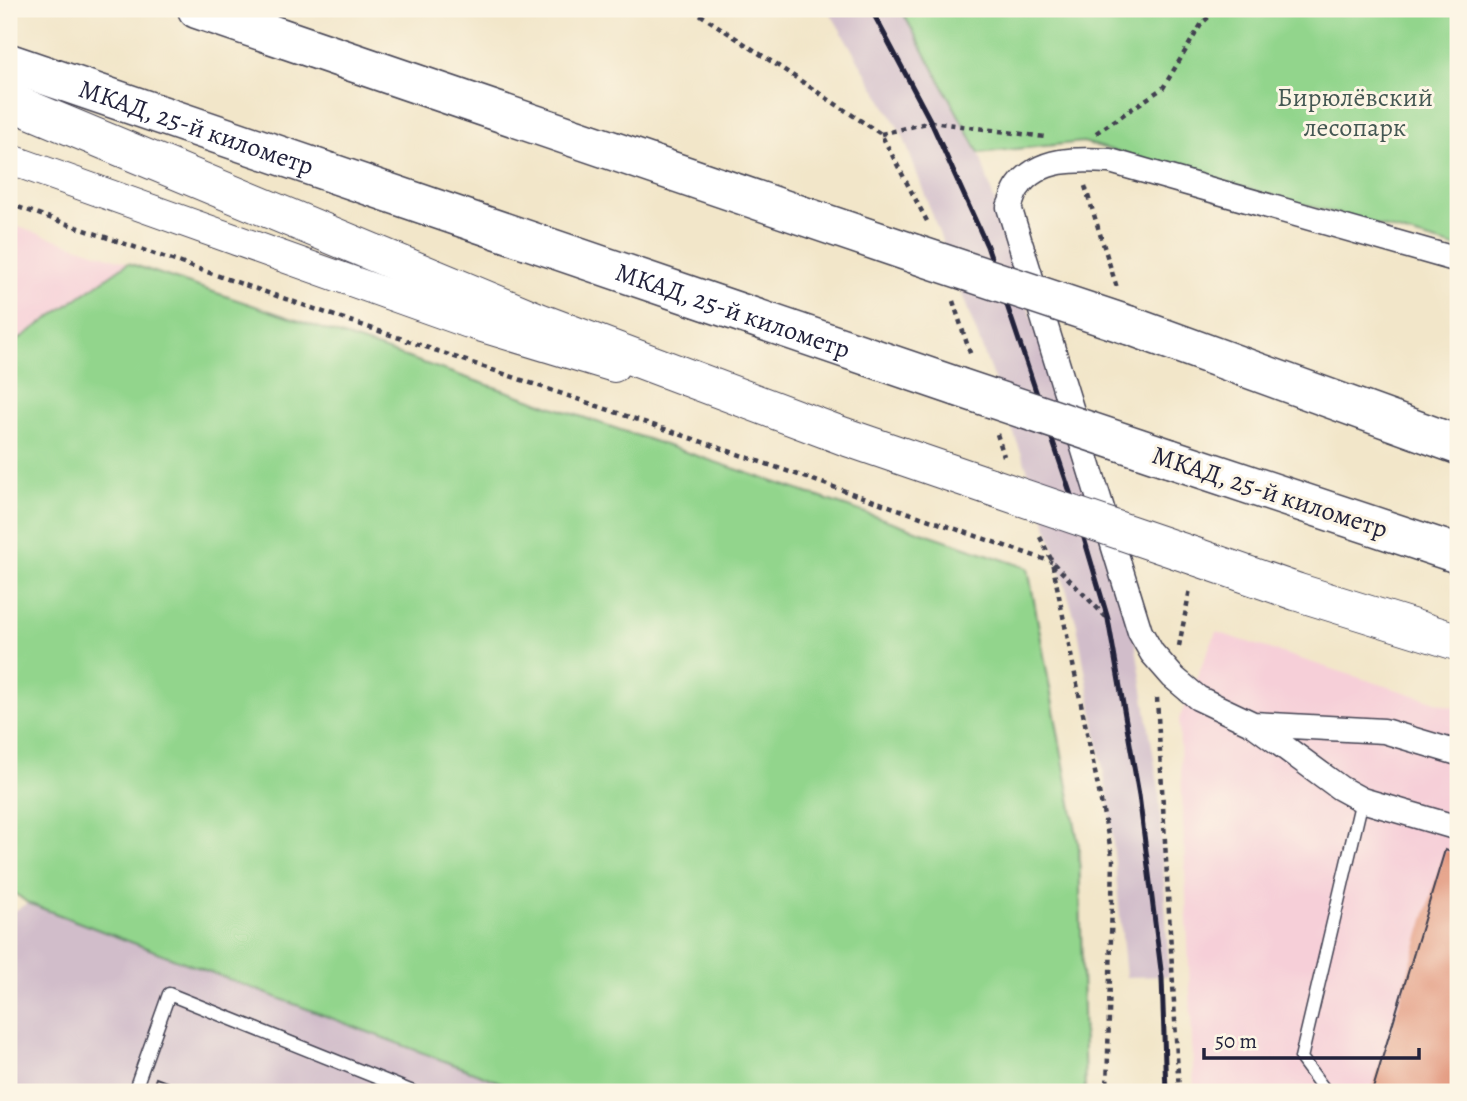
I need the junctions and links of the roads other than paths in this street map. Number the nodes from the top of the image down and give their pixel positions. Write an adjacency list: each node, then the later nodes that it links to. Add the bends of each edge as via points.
1 (197, 9): 7 (highway, bridge, via 922,240 1128,326)
2 (9, 64): 8 (highway, МКАД, 25-й километр, bridge, via 966,377 1169,458)
3 (9, 101): 6 (main road, via 541,323)
4 (9, 159): 6 (street, via 469,323)
5 (1458, 260): 10 (street, via 1078,150 1035,171 1018,187 1009,207 1140,632 1173,677 1198,698)
6 (843, 436): 9 (main road, bridge, via 998,477 1197,557)
7 (1458, 444)
8 (1458, 554)
9 (1458, 642)
10 (1254, 724): 11 (street, via 1384,731); 12 (street)
11 (1458, 753)
12 (1362, 800): 13 (street); 16 (lane, via 1301,1058)
13 (1458, 828)
14 (134, 1092): 15 (lane, via 169,994)
15 (413, 1092)
16 (1325, 1092)

